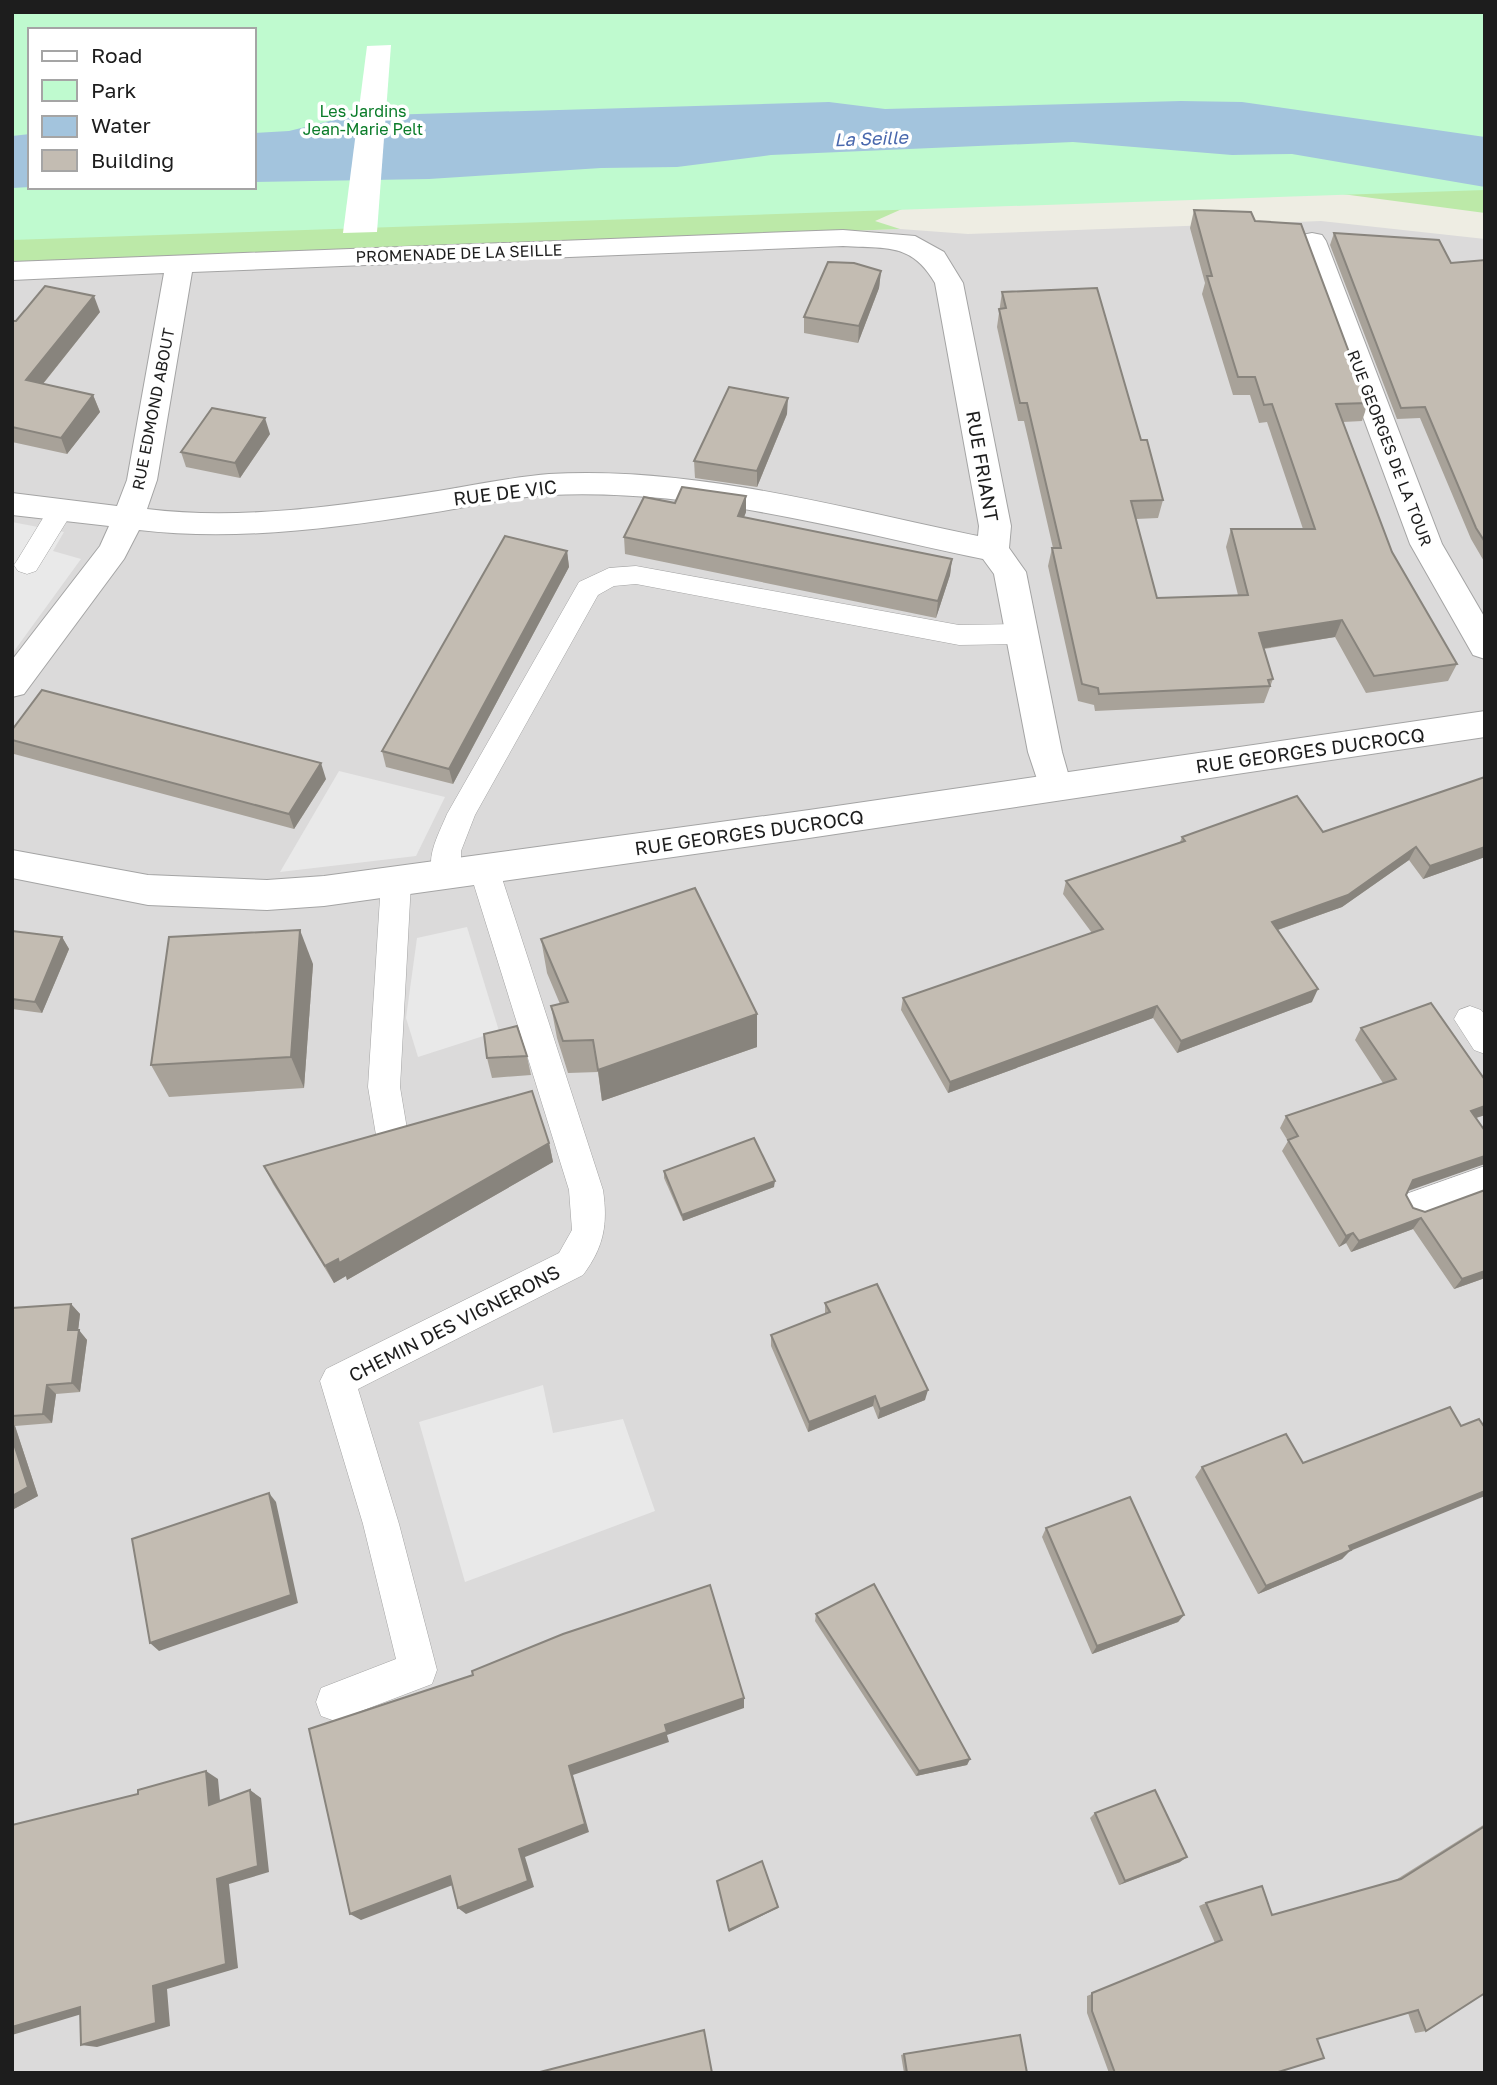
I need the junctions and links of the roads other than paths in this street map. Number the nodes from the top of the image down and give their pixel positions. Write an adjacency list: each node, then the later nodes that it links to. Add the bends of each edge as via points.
1 (1312, 241): 11 (street, RUE GEORGES DE LA TOUR, via 1426,544)
2 (905, 242): 3 (street, PROMENADE DE LA SEILLE, via 843,238); 8 (street, RUE FRIANT, via 934,258 949,283 995,526)
3 (180, 264): 4 (street, PROMENADE DE LA SEILLE); 7 (street, RUE EDMOND ABOUT, via 142,480)
4 (12, 271)
5 (12, 504): 6 (street, RUE DE VIC)
6 (60, 511): 7 (street, RUE DE VIC); 9 (lane)
7 (128, 520): 8 (street, RUE DE VIC, via 292,519 371,512 546,485 625,483 707,491); 12 (street, RUE EDMOND ABOUT, via 113,551)
8 (993, 550): 10 (street, RUE FRIANT, via 1010,572)
9 (27, 565)
10 (1023, 634): 14 (street, RUE FRIANT); 17 (lane, via 959,635 636,575 609,577 588,589 461,814 446,851)
11 (1485, 647)
12 (12, 685)
13 (1485, 724): 14 (street, RUE GEORGES DUCROCQ)
14 (1055, 787): 16 (street, RUE GEORGES DUCROCQ)
15 (12, 864): 18 (street, RUE GEORGES DUCROCQ, via 109,885 204,894 267,895)
16 (484, 869): 17 (street, RUE GEORGES DUCROCQ); 22 (lane, CHEMIN DES VIGNERONS, via 586,1190 591,1226 587,1245 571,1264 338,1381 382,1524 418,1670)
17 (446, 875): 18 (street, RUE GEORGES DUCROCQ)
18 (396, 882): 19 (lane, via 384,1087)
19 (392, 1135)
20 (1485, 1181): 21 (lane)
21 (1418, 1205)
22 (335, 1702)

